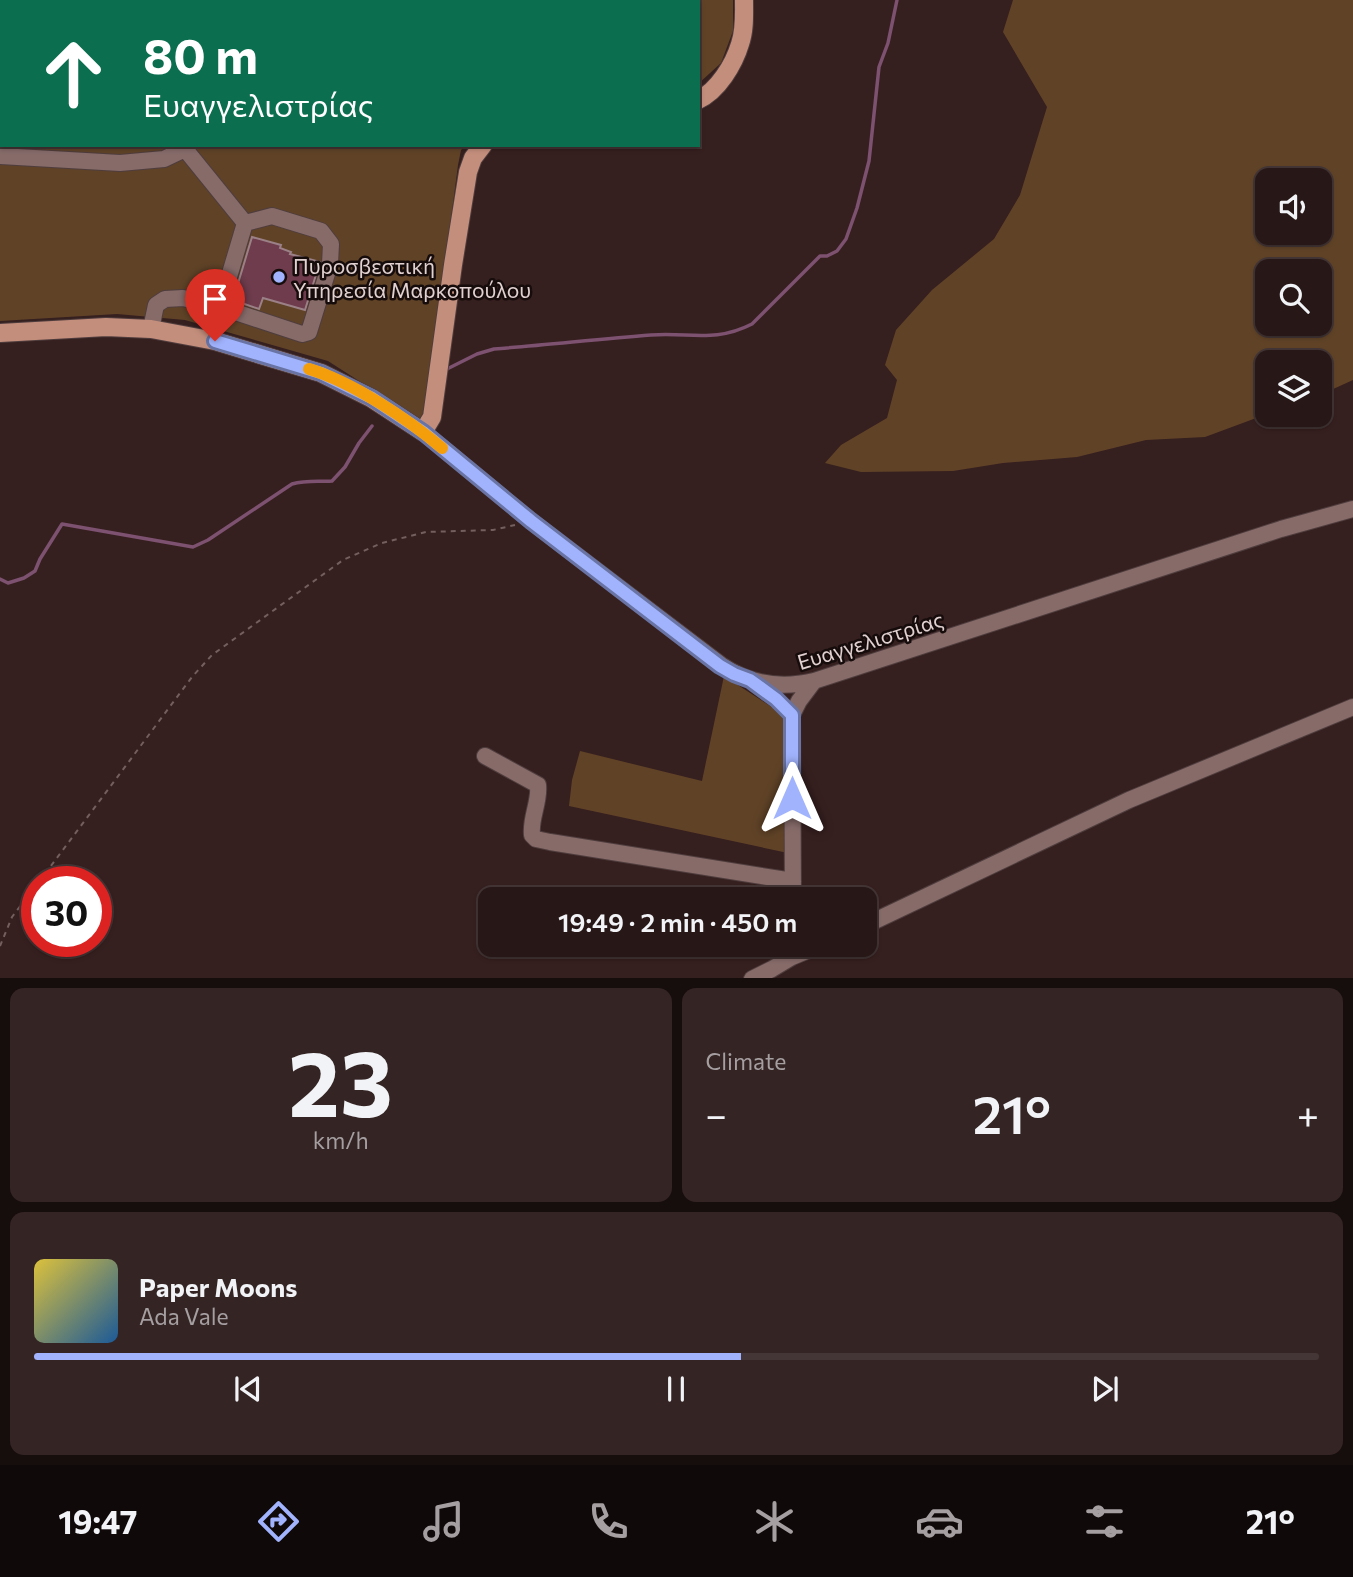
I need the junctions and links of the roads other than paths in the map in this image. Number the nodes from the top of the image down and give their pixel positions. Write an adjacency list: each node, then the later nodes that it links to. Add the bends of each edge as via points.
1 (744, 0): 2 (main road, via 741,43 727,72)
2 (700, 99)
3 (187, 147): 5 (street, via 164,159 120,163); 6 (street)
4 (481, 147): 10 (main road, via 468,172 432,417)
5 (0, 156)
6 (245, 223): 7 (street); 7 (street, via 272,216 321,230 331,244 330,264 309,332 302,334)
7 (220, 307): 8 (street, via 183,298 165,299 156,305)
8 (152, 329): 9 (main road); 10 (main road, via 215,341 321,373 372,398)
9 (0, 333)
10 (423, 432): 12 (street, Ευαγγελιστρίας, via 720,666)
11 (1353, 509): 13 (street, Ευαγγελιστρίας)
12 (750, 680): 13 (street, Ευαγγελιστρίας, via 780,685); 15 (street)
13 (814, 681): 15 (street)
14 (1353, 707): 19 (street, via 1129,800)
15 (792, 715): 17 (street)
16 (485, 756): 17 (street, via 538,785 531,827 537,839)
17 (793, 881): 18 (street)
18 (793, 887)
19 (877, 920)
20 (785, 957): 21 (street)
21 (751, 978)

